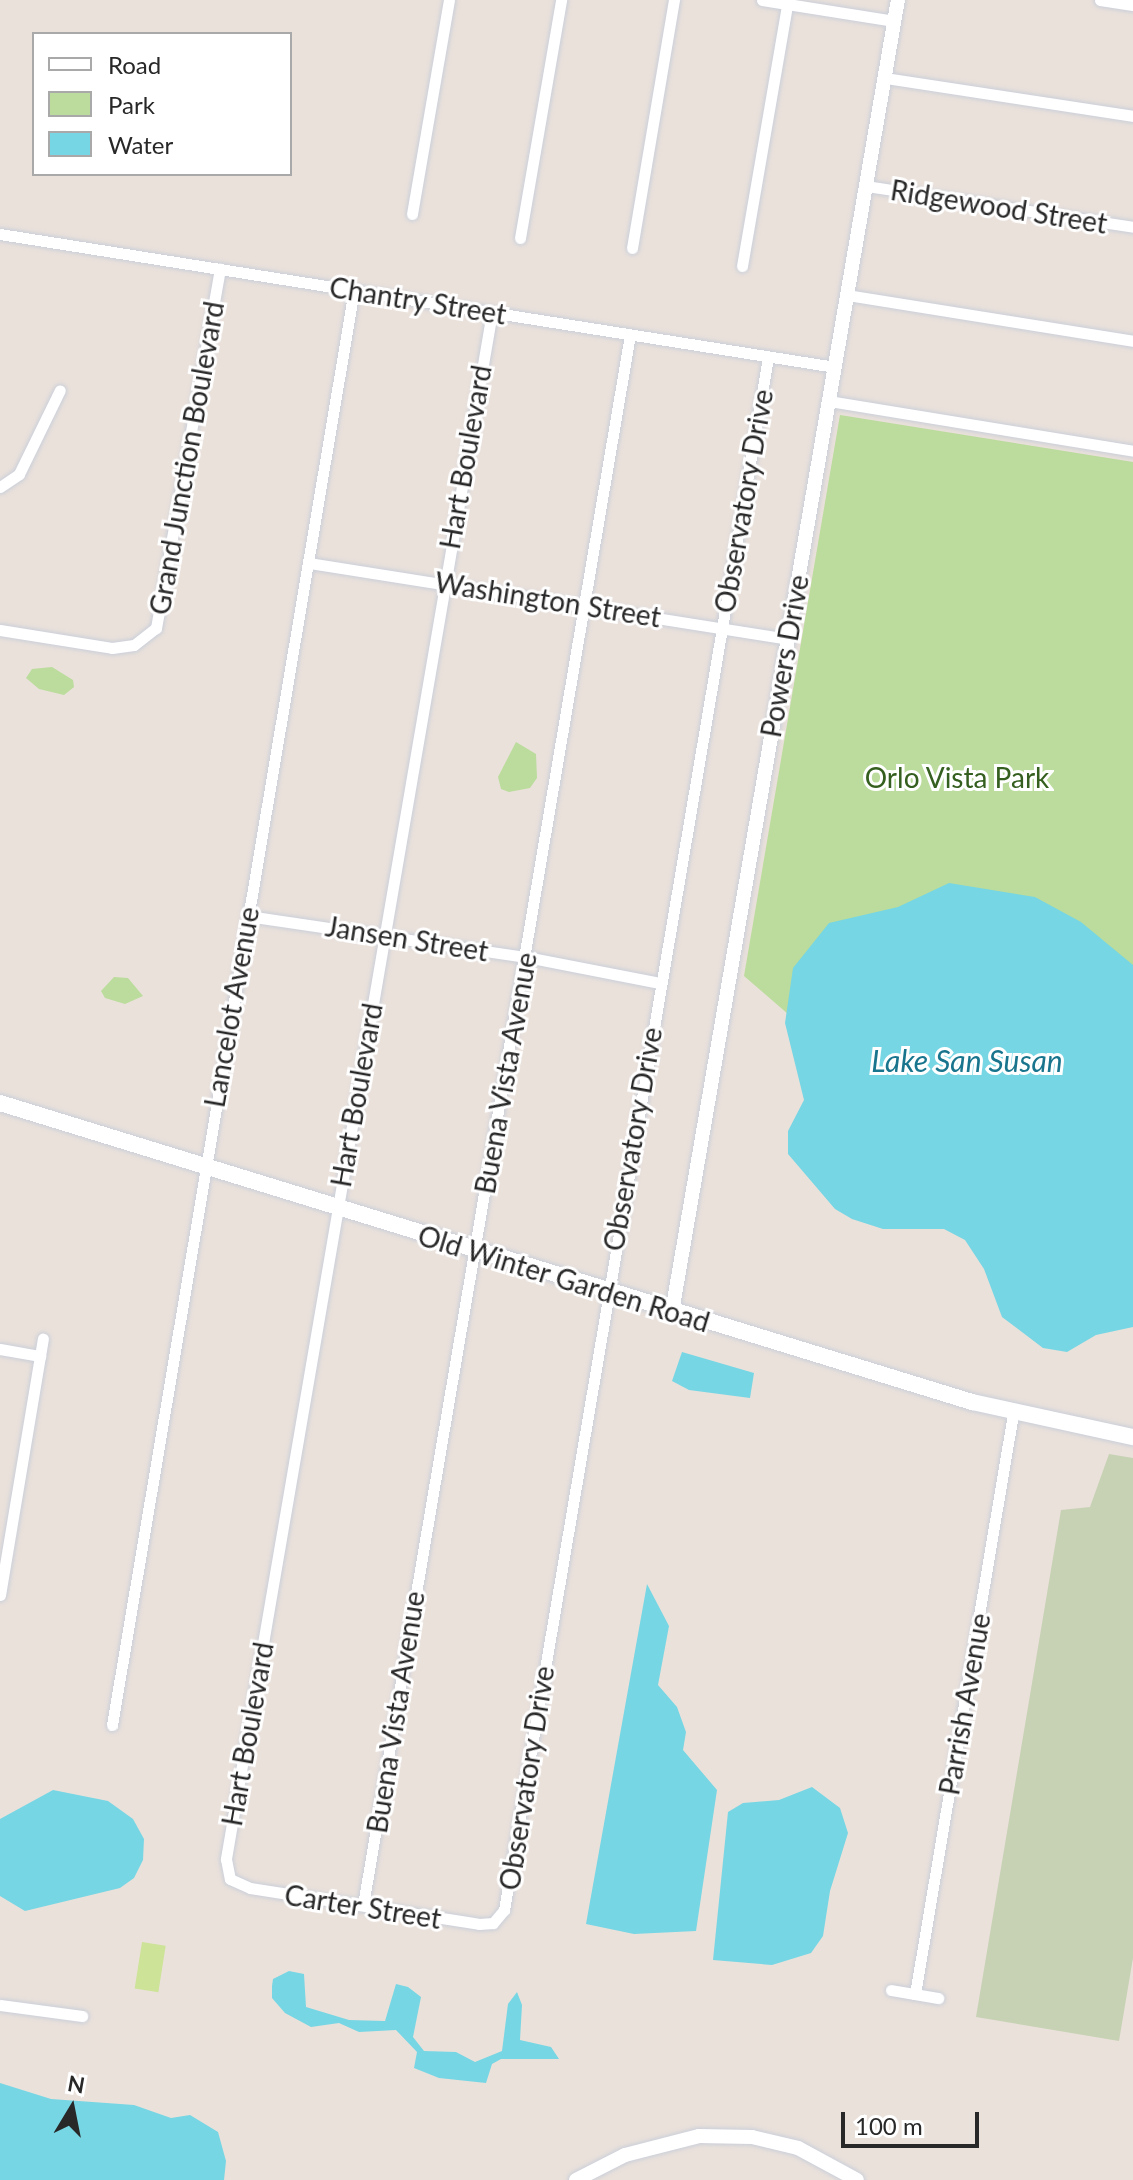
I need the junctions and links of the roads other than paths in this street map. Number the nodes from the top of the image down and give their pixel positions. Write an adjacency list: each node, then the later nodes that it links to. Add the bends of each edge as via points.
1 (449, 0): 13 (street)
2 (561, 0): 16 (street)
3 (674, 0): 17 (street)
4 (762, 0): 7 (street)
5 (898, 0): 9 (street, Powers Drive)
6 (1100, 0): 8 (street)
7 (788, 2): 9 (street); 18 (street)
8 (1133, 5)
9 (894, 21): 10 (street, Powers Drive)
10 (885, 78): 11 (street); 12 (street, Powers Drive)
11 (1133, 116)
12 (866, 186): 14 (street, Ridgewood Street); 21 (street, Powers Drive)
13 (412, 214)
14 (1133, 227)
15 (0, 234): 19 (street, Chantry Street)
16 (520, 238)
17 (632, 248)
18 (742, 266)
19 (220, 269): 20 (street, Chantry Street); 35 (street, Grand Junction Boulevard, via 156,628 134,645 112,648)
20 (354, 289): 22 (street, Chantry Street); 31 (street, Lancelot Avenue)
21 (847, 295): 24 (street); 26 (street, Powers Drive)
22 (492, 312): 23 (street, Chantry Street); 32 (street, Hart Boulevard)
23 (630, 335): 25 (street, Chantry Street); 33 (street, Buena Vista Avenue)
24 (1133, 341)
25 (768, 357): 26 (street, Chantry Street); 34 (street, Observatory Drive)
26 (835, 367): 28 (street, Powers Drive)
27 (60, 390): 30 (street, via 19,474)
28 (829, 401): 29 (street); 36 (street, Powers Drive)
29 (1133, 451)
30 (0, 487)
31 (309, 563): 32 (street, Washington Street); 37 (street, Lancelot Avenue)
32 (443, 582): 33 (street, Washington Street); 38 (street, Hart Boulevard)
33 (587, 604): 34 (street, Washington Street); 39 (street, Buena Vista Avenue)
34 (721, 629): 36 (street, Washington Street); 40 (street, Observatory Drive)
35 (0, 630)
36 (787, 639): 46 (street, Powers Drive)
37 (248, 916): 38 (street, Jansen Street); 42 (street, Lancelot Avenue)
38 (383, 934): 39 (street, Jansen Street); 43 (street, Hart Boulevard)
39 (526, 957): 40 (street, Jansen Street); 44 (street, Buena Vista Avenue)
40 (660, 983): 45 (street, Observatory Drive)
41 (0, 1103): 42 (main road, Old Winter Garden Road)
42 (203, 1166): 43 (main road, Old Winter Garden Road); 53 (street, Lancelot Avenue)
43 (337, 1208): 44 (main road, Old Winter Garden Road); 54 (street, Hart Boulevard, via 226,1859)
44 (471, 1249): 45 (main road, Old Winter Garden Road); 55 (street, Buena Vista Avenue)
45 (606, 1292): 46 (main road, Old Winter Garden Road); 56 (street, Observatory Drive, via 505,1903)
46 (672, 1312): 50 (main road, Old Winter Garden Road)
47 (43, 1339): 49 (street)
48 (0, 1349): 49 (street)
49 (40, 1356): 52 (street)
50 (1013, 1414): 51 (main road, Old Winter Garden Road); 58 (street, Parrish Avenue)
51 (1133, 1437)
52 (0, 1595)
53 (112, 1725)
54 (230, 1879): 55 (street, Carter Street, via 250,1888)
55 (363, 1905): 56 (street, Carter Street, via 479,1924)
56 (498, 1920)
57 (891, 1990): 58 (street)
58 (915, 1994): 59 (street)
59 (938, 1998)
60 (0, 2005): 61 (street)
61 (82, 2016)
62 (576, 2180): 63 (street, via 625,2155 699,2136 752,2137 798,2148)
63 (857, 2180)

